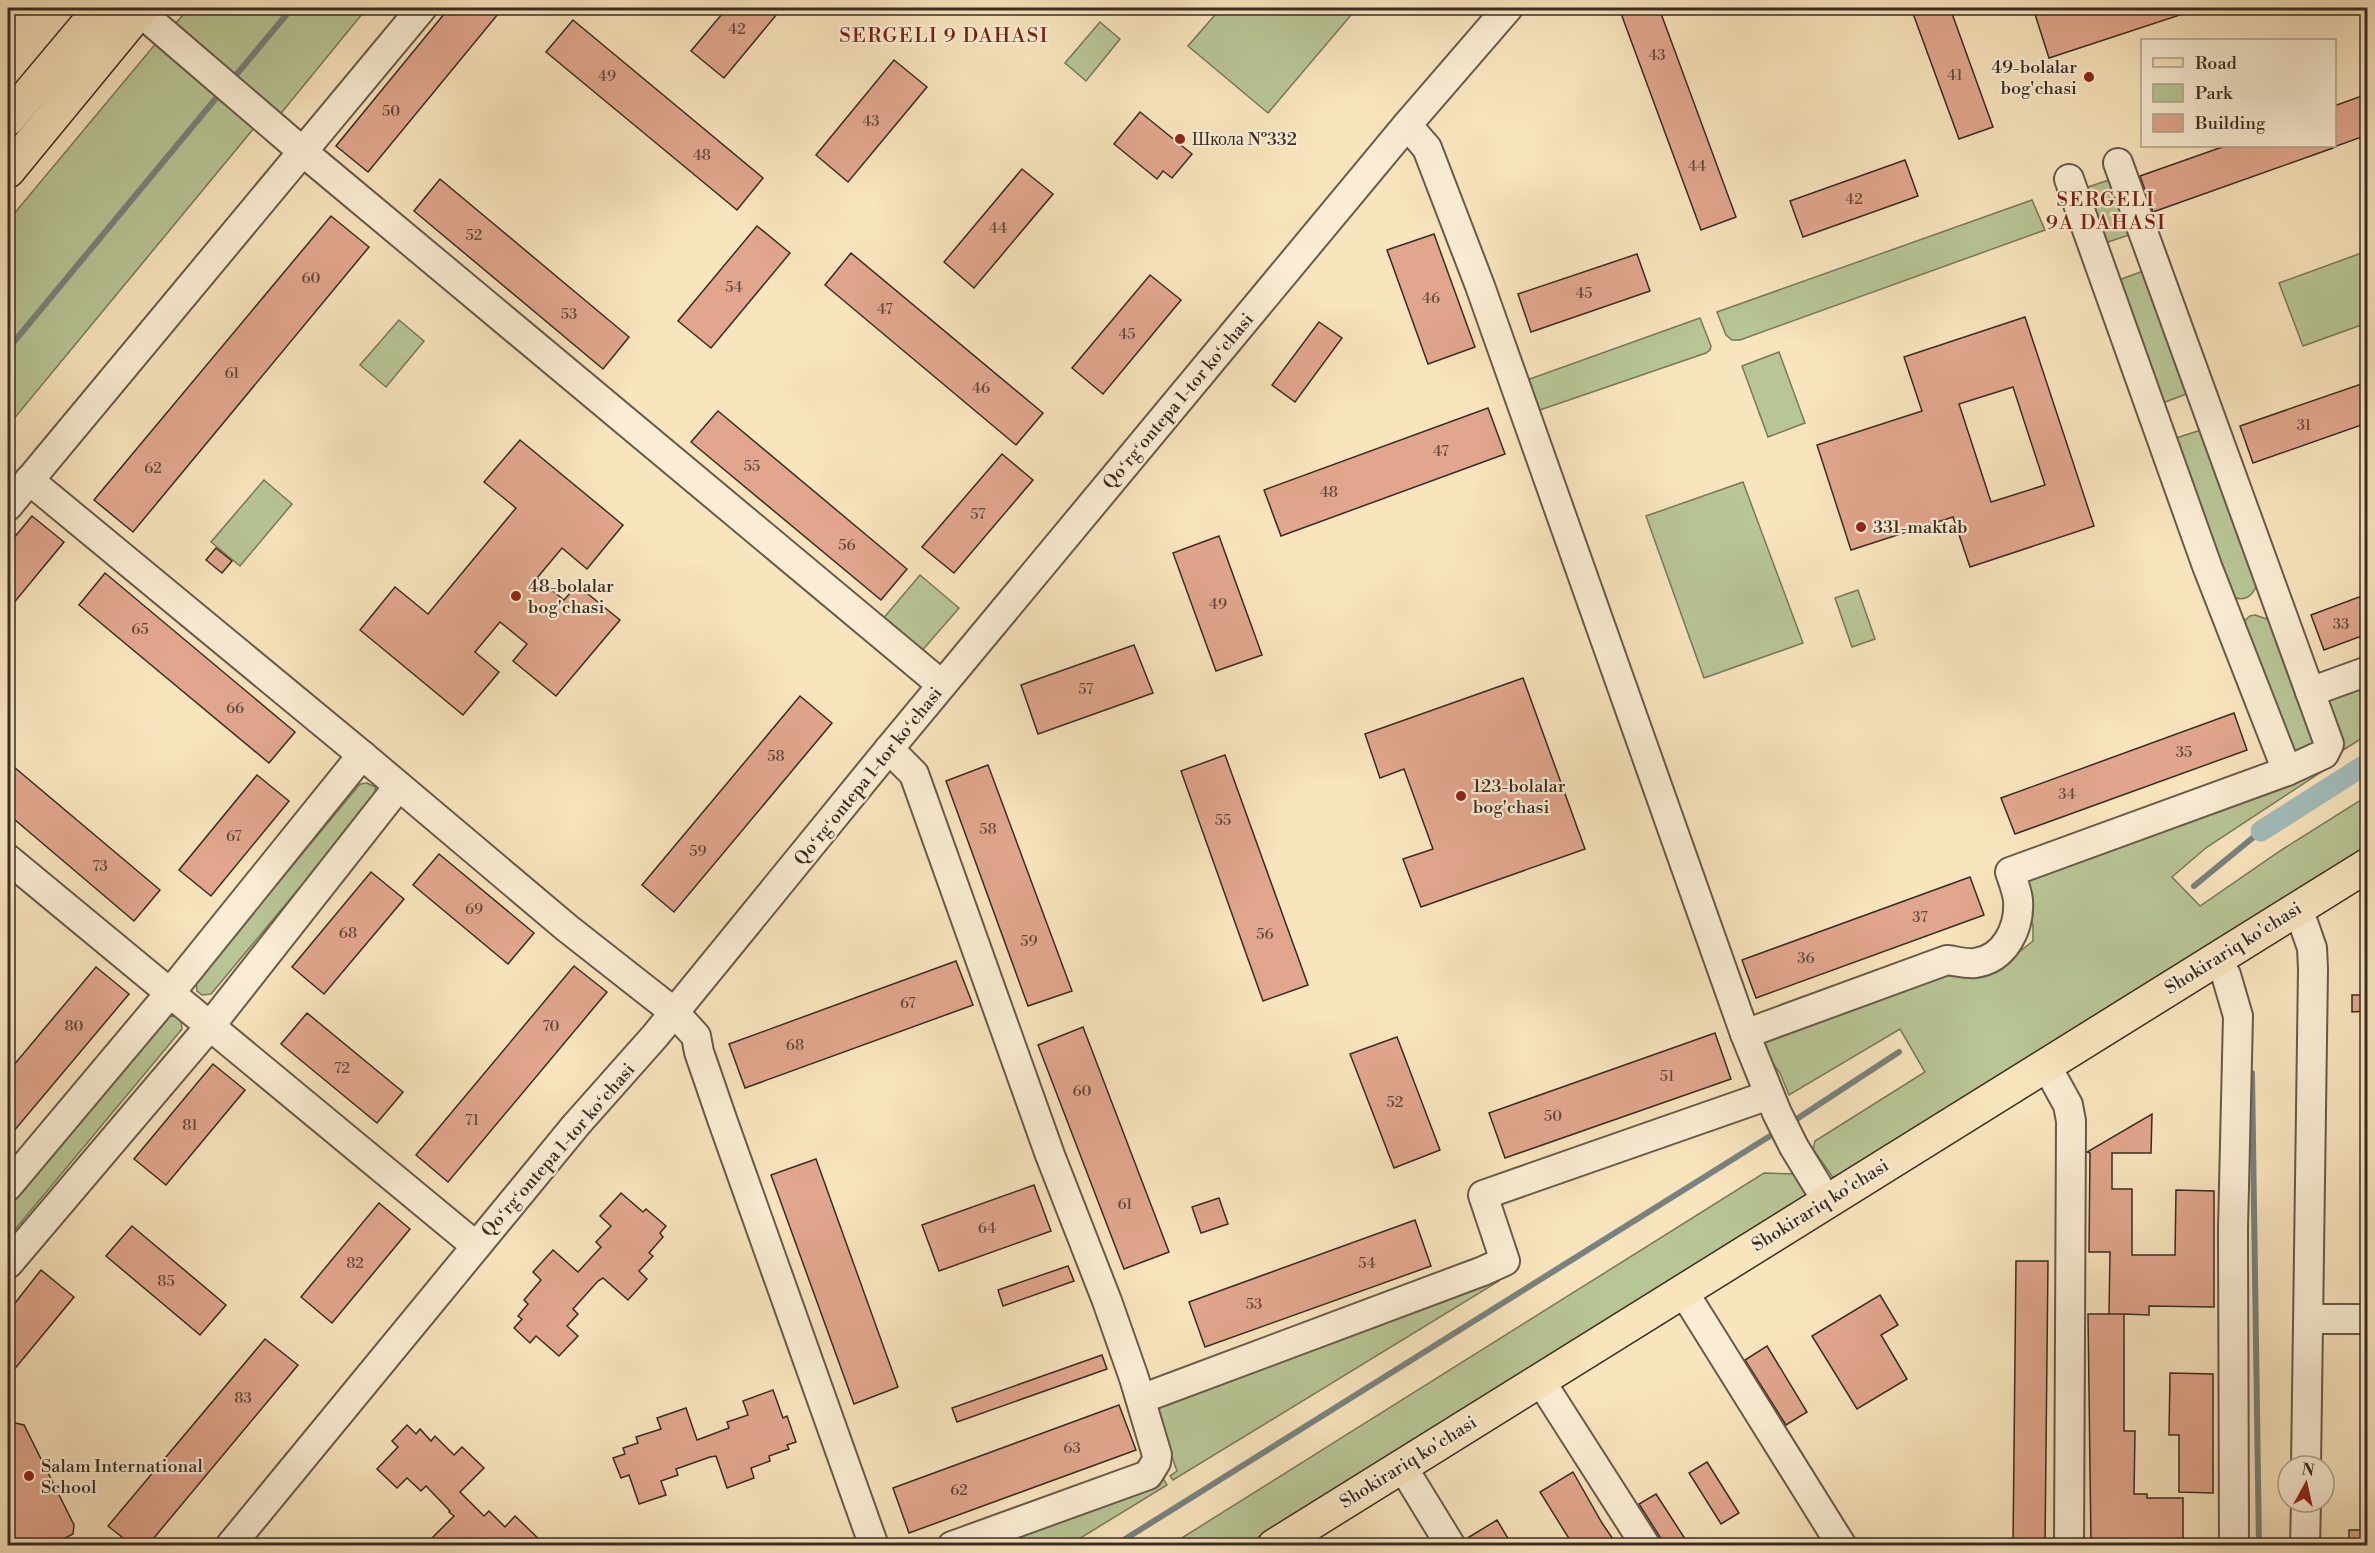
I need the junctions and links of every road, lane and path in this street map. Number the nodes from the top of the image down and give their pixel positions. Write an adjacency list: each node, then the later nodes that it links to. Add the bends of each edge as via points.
1 (101, 8): 5 (main road)
2 (422, 8): 7 (street)
3 (1508, 8): 6 (street, Qoʻrgʻontepa 1-tor koʻchasi)
4 (140, 9): 7 (street); 9 (main road)
5 (8, 119)
6 (1407, 125): 14 (street, Qoʻrgʻontepa 1-tor koʻchasi); 28 (street, via 1426,148 1480,286)
7 (302, 151): 11 (street); 14 (street)
8 (2118, 163): 15 (street)
9 (8, 171)
10 (2069, 179): 18 (street, via 2207,566)
11 (29, 480): 12 (street); 17 (street)
12 (8, 506)
13 (2367, 671): 15 (street)
14 (942, 685): 16 (street, Qoʻrgʻontepa 1-tor koʻchasi)
15 (2310, 692): 18 (street, via 2328,749)
16 (889, 749): 26 (street, Qoʻrgʻontepa 1-tor koʻchasi); 39 (street, via 914,774)
17 (362, 755): 19 (street); 25 (street)
18 (2287, 771): 28 (street, via 2010,872 2018,899 2016,922 2010,943 1987,961 1947,960)
19 (398, 787): 26 (street); 27 (street)
20 (8, 859): 25 (street)
21 (2367, 865): 23 (main road, Shokirariq ko'chasi)
22 (2367, 887): 23 (main road, Shokirariq ko'chasi)
23 (2301, 917): 24 (main road, Shokirariq ko'chasi); 29 (main road, Shokirariq ko'chasi); 36 (street, via 2312,948 2313,969)
24 (2226, 975): 29 (main road, Shokirariq ko'chasi); 52 (street, via 2238,1016 2233,1229)
25 (170, 993): 27 (street); 31 (street)
26 (674, 1012): 33 (street, Qoʻrgʻontepa 1-tor koʻchasi); 44 (street, via 696,1036)
27 (210, 1026): 33 (street); 34 (street)
28 (1745, 1034): 30 (street)
29 (2050, 1074): 32 (main road, Shokirariq ko'chasi); 35 (main road, Shokirariq ko'chasi); 51 (street, via 2068,1105 2071,1121)
30 (1779, 1115): 32 (street); 39 (street, via 1483,1196 1508,1268 1483,1271)
31 (8, 1186)
32 (1827, 1201): 35 (main road, Shokirariq ko'chasi)
33 (476, 1246): 43 (street, Qoʻrgʻontepa 1-tor koʻchasi)
34 (8, 1264)
35 (1688, 1300): 38 (main road, Shokirariq ko'chasi); 50 (street)
36 (2310, 1319): 37 (street); 40 (street)
37 (2367, 1319)
38 (1546, 1388): 41 (main road, Shokirariq ko'chasi); 49 (street)
39 (1140, 1399): 45 (street, via 1157,1455 1148,1475)
40 (2307, 1454)
41 (1407, 1475): 46 (main road, Shokirariq ko'chasi); 47 (main road, Shokirariq ko'chasi); 48 (street)
42 (2306, 1514): 53 (street)
43 (230, 1545)
44 (874, 1545)
45 (951, 1545)
46 (1274, 1545)
47 (1314, 1545)
48 (1451, 1545)
49 (1646, 1545)
50 (1842, 1545)
51 (2068, 1545)
52 (2234, 1545)
53 (2305, 1545)

